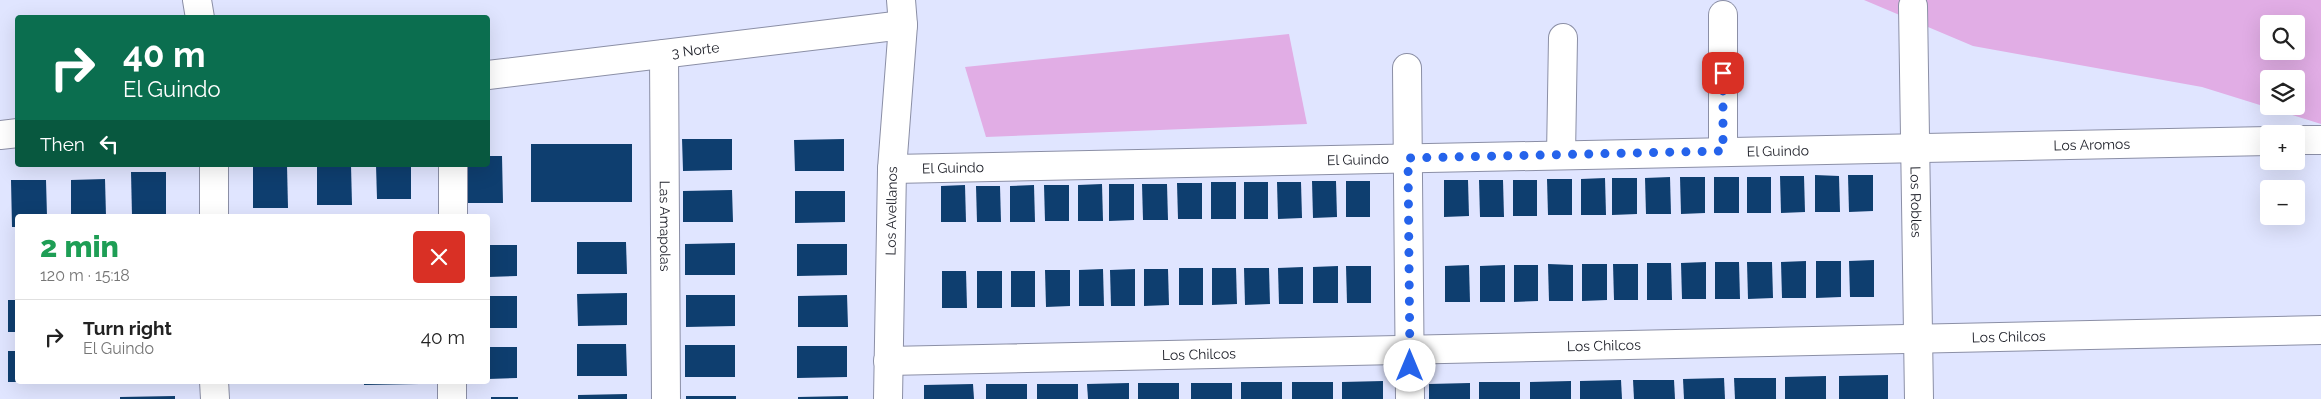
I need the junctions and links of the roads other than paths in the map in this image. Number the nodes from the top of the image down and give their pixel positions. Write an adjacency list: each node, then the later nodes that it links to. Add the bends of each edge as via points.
1 (197, 0): 4 (street)
2 (1913, 6): 15 (street, Los Robles)
3 (902, 12): 7 (street, 3 Norte); 21 (street, Los Avellanos)
4 (200, 15)
5 (1722, 15): 16 (street)
6 (1563, 38): 17 (street)
7 (664, 54): 9 (street, 3 Norte); 32 (street, Las Amapolas)
8 (1407, 68): 18 (street)
9 (490, 75)
10 (15, 133): 11 (street)
11 (0, 135)
12 (2305, 140): 13 (street)
13 (2321, 140)
14 (2260, 141): 15 (street, Los Aromos)
15 (1916, 148): 16 (street, El Guindo); 25 (street, Los Robles)
16 (1723, 151): 17 (street, El Guindo)
17 (1561, 155): 18 (street, El Guindo)
18 (1408, 158): 21 (street, El Guindo); 26 (street)
19 (214, 167): 22 (street)
20 (453, 167): 23 (street)
21 (892, 168): 27 (street, Los Avellanos)
22 (214, 214)
23 (453, 214)
24 (2321, 330): 25 (street, Los Chilcos)
25 (1918, 338): 26 (street, Los Chilcos); 35 (street, Los Robles)
26 (1409, 349): 27 (street, Los Chilcos); 34 (street)
27 (888, 360): 33 (street, Los Avellanos)
28 (214, 384): 30 (street)
29 (452, 384): 31 (street)
30 (214, 399)
31 (452, 399)
32 (666, 399)
33 (888, 399)
34 (1410, 399)
35 (1919, 399)

